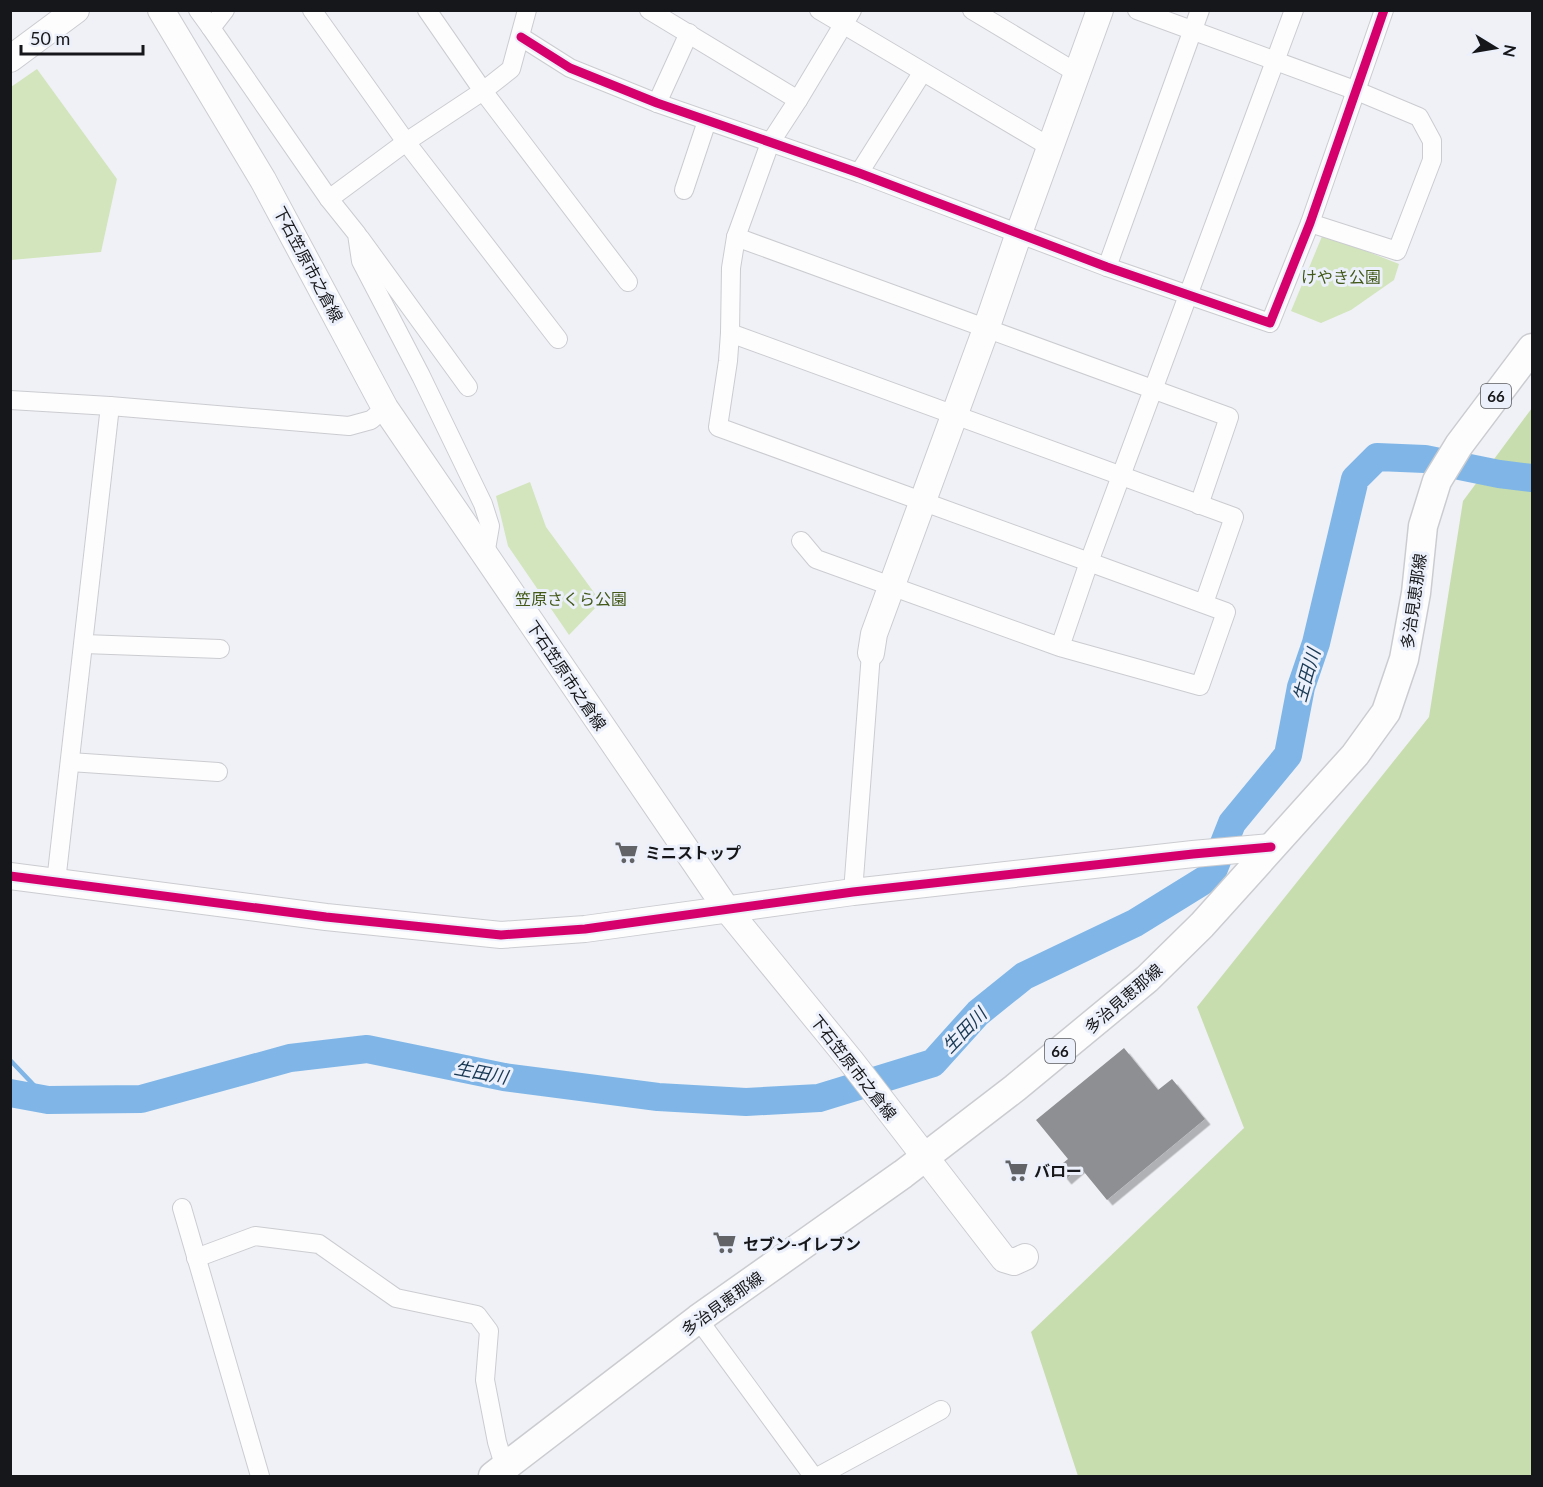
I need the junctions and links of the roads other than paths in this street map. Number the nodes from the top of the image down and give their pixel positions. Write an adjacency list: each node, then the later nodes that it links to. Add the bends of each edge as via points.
1 (76, 10): 21 (street)
2 (161, 10): 51 (street, 下石笠原市之倉線, via 264,180)
3 (198, 10): 17 (street)
4 (225, 10): 17 (street)
5 (312, 10): 30 (street)
6 (427, 10): 25 (street)
7 (527, 10): 20 (street)
8 (649, 10): 19 (street)
9 (819, 10): 16 (street)
10 (972, 10): 24 (street)
11 (1100, 10): 24 (street)
12 (1137, 10): 18 (street)
13 (1200, 10): 18 (street)
14 (1294, 10): 22 (street)
15 (1384, 10): 26 (street)
16 (847, 18): 23 (street); 27 (street)
17 (211, 28): 35 (street)
18 (1192, 30): 22 (street); 40 (street)
19 (689, 33): 27 (street); 28 (street)
20 (521, 37): 25 (street, via 511,69); 28 (street, via 570,68)
21 (10, 59)
22 (1275, 62): 26 (street); 42 (street)
23 (922, 73): 32 (street); 33 (street)
24 (1077, 73): 32 (street)
25 (483, 91): 30 (street); 41 (street)
26 (1357, 92): 36 (street); 36 (street, via 1419,117 1432,141 1432,160 1397,251)
27 (798, 100): 31 (street)
28 (657, 103): 29 (street)
29 (706, 120): 31 (street); 34 (street)
30 (406, 142): 35 (street); 45 (street)
31 (770, 143): 33 (street); 39 (street)
32 (1050, 147): 37 (street)
33 (860, 173): 37 (street)
34 (684, 190)
35 (330, 199): 38 (street)
36 (1310, 223): 42 (street, via 1270,323)
37 (1019, 233): 40 (street); 43 (street)
38 (357, 234): 47 (street); 57 (street, via 361,261 483,504 490,526)
39 (736, 237): 43 (street); 44 (street, via 731,268)
40 (1107, 267): 42 (street)
41 (628, 282)
42 (1189, 295): 48 (street)
43 (986, 329): 48 (street); 52 (street)
44 (730, 333): 52 (street); 54 (street, via 718,426)
45 (558, 339)
46 (1533, 348): 67 (main road, 多治見恵那線 / 66, via 1459,445 1437,481 1423,526 1404,659 1386,712 1355,755)
47 (468, 387)
48 (1154, 389): 53 (street); 55 (street, via 1229,417)
49 (10, 400): 50 (street)
50 (110, 406): 51 (street, via 349,426 370,420); 61 (street)
51 (385, 408): 57 (street, 下石笠原市之倉線)
52 (955, 415): 53 (street); 54 (street)
53 (1122, 476): 55 (street); 58 (street)
54 (922, 500): 58 (street); 59 (street)
55 (1199, 505): 60 (street, via 1234,517)
56 (801, 542): 59 (street, via 816,559)
57 (485, 555): 71 (street, 下石笠原市之倉線)
58 (1089, 562): 60 (street); 62 (street)
59 (891, 586): 62 (street); 64 (street, via 873,634)
60 (1204, 603): 62 (street, via 1226,612 1200,686)
61 (84, 644): 63 (street); 65 (street)
62 (1059, 647)
63 (220, 649)
64 (871, 653): 70 (street)
65 (70, 762): 66 (street); 69 (street)
66 (218, 772)
67 (1271, 847): 70 (street); 72 (main road, 多治見恵那線 / 66, via 1203,925 1147,979)
68 (10, 876): 69 (street)
69 (56, 882): 71 (street, via 501,935 585,929)
70 (853, 892): 71 (street)
71 (726, 908): 72 (street, 下石笠原市之倉線)
72 (925, 1156): 74 (street, 下石笠原市之倉線, via 1004,1259 1014,1262); 76 (main road, 多治見恵那線 / 66)
73 (182, 1208): 75 (street)
74 (1025, 1257)
75 (196, 1258): 78 (street, via 255,1236 319,1244 396,1298 477,1315 489,1331 485,1380); 79 (street)
76 (698, 1319): 78 (main road, 多治見恵那線 / 66); 80 (street)
77 (941, 1410): 81 (street)
78 (502, 1474)
79 (260, 1476)
80 (813, 1476)
81 (819, 1476)

